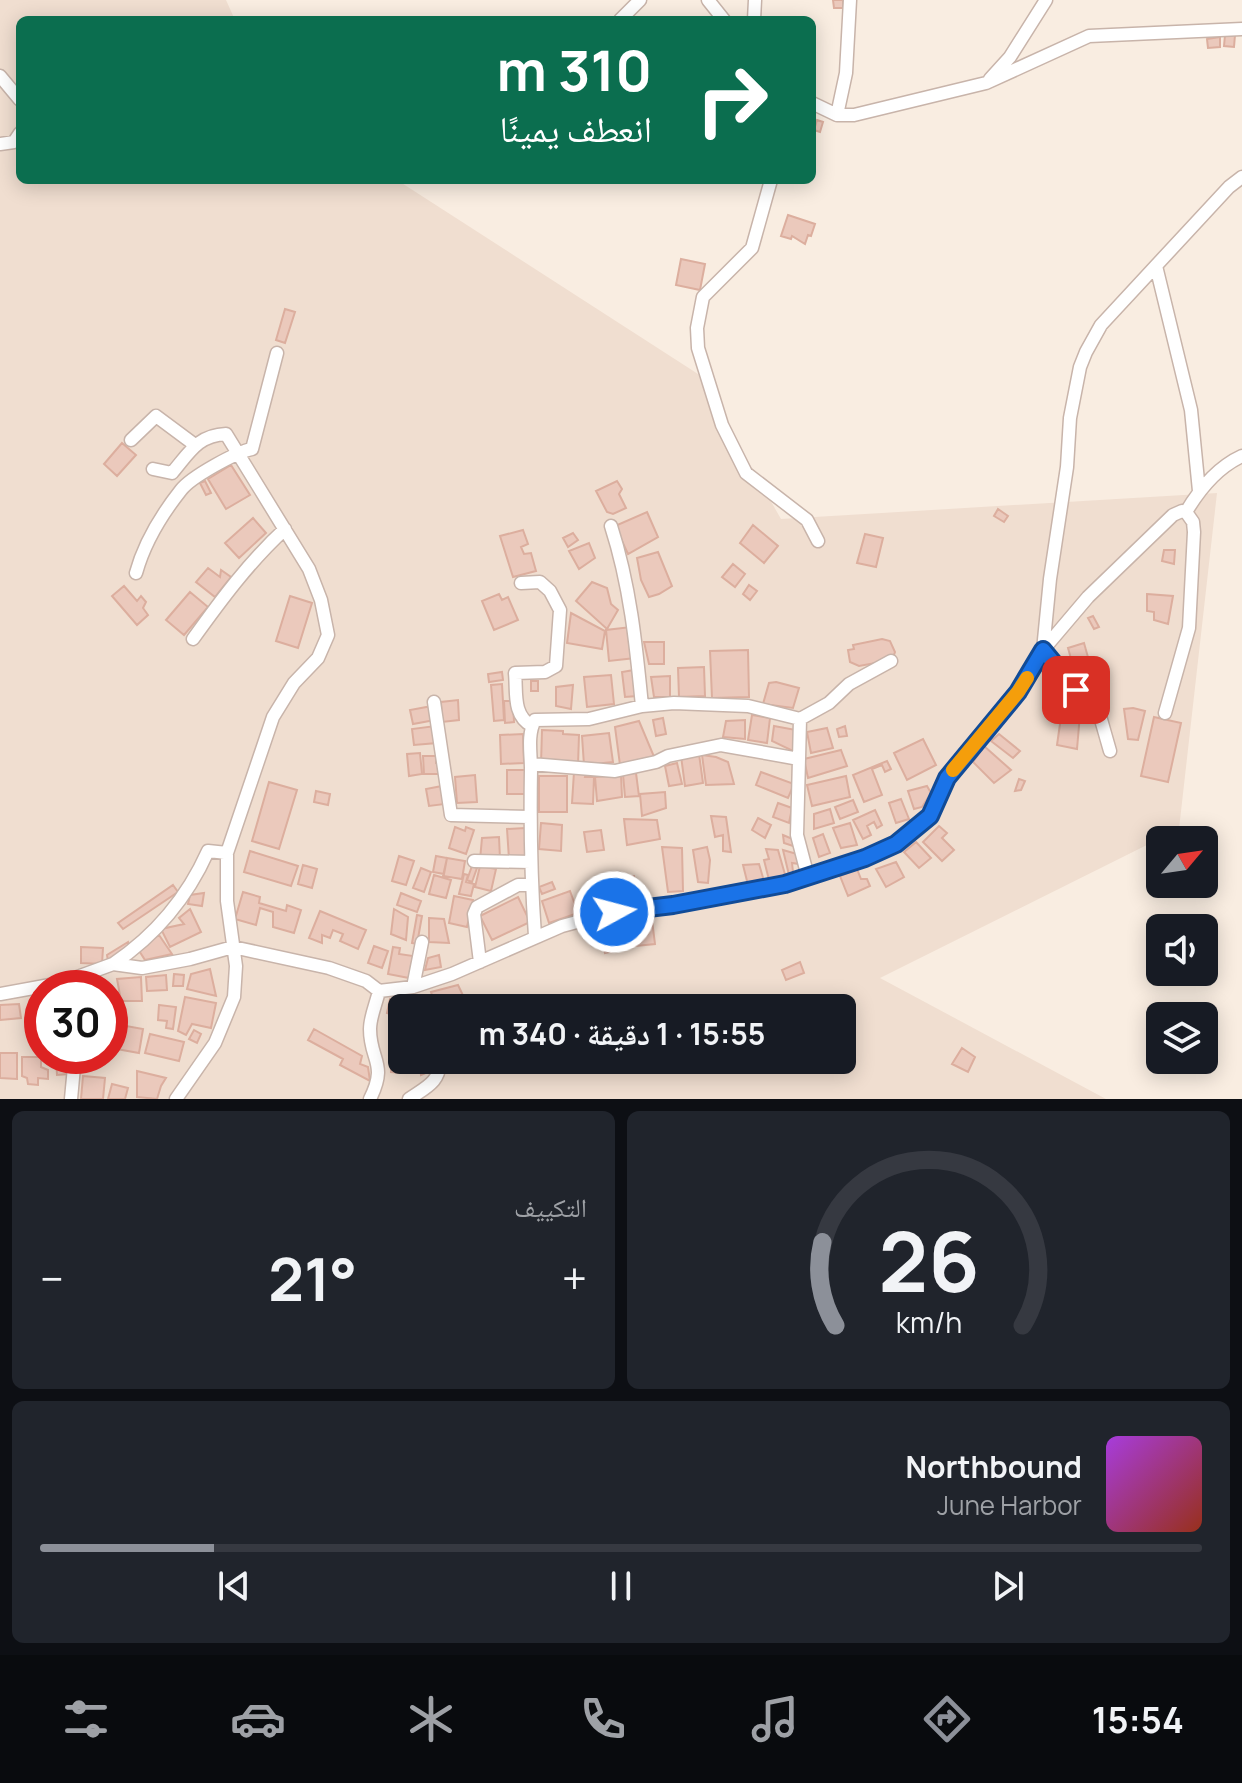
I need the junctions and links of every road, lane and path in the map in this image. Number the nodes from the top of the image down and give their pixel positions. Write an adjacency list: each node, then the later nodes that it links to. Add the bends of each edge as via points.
1 (640, 0): 5 (street)
2 (708, 0): 6 (street)
3 (850, 0): 12 (street, via 846,73)
4 (1046, 0): 9 (street, via 1010,57)
5 (624, 16)
6 (721, 16)
7 (1242, 29): 9 (street, via 1089,36)
8 (0, 76): 10 (street)
9 (986, 83): 12 (street)
10 (16, 95)
11 (816, 105): 12 (street)
12 (837, 115)
13 (1242, 177): 15 (street)
14 (770, 184): 26 (street, via 752,248 703,297 698,348 722,425 746,473 807,520)
15 (1156, 266): 22 (street, via 1191,410); 30 (street, via 1101,325 1080,367)
16 (277, 353): 19 (street, via 252,449)
17 (131, 440): 18 (street, via 156,416)
18 (195, 445): 19 (street, via 211,434 226,434); 21 (street, via 172,473)
19 (238, 452): 25 (street); 27 (street, via 183,487 142,550)
20 (1242, 456): 22 (street)
21 (153, 469)
22 (1199, 491): 23 (street)
23 (1186, 512): 30 (street, via 1173,515 1088,597); 34 (street, via 1194,532 1189,628)
24 (611, 526): 33 (street, via 631,601)
25 (285, 529): 29 (street, via 228,590); 41 (street, via 309,569 328,635 318,658 273,717)
26 (818, 541)
27 (136, 573)
28 (521, 583): 36 (street, via 545,586 560,612 558,664 545,672 515,673 517,709)
29 (193, 639)
30 (1043, 650): 37 (street, via 1098,709); 44 (street, via 1018,692 947,778 930,816 896,844)
31 (891, 661): 35 (street)
32 (434, 702): 40 (street, via 451,815)
33 (642, 706): 35 (street, via 748,706); 36 (street, via 589,719 540,719)
34 (1165, 713)
35 (800, 719): 38 (street)
36 (532, 726): 39 (street)
37 (1110, 751)
38 (799, 759): 39 (street, via 721,745 615,771); 44 (street, via 797,835)
39 (531, 764): 40 (street)
40 (529, 817): 43 (street)
41 (227, 853): 48 (street); 50 (street, via 208,851 185,895 151,935)
42 (474, 861): 43 (street)
43 (531, 862): 45 (street)
44 (808, 877): 46 (street, via 614,912)
45 (531, 885): 46 (street); 49 (street, via 518,885 477,907)
46 (535, 936): 49 (street)
47 (422, 942): 52 (street)
48 (233, 947): 50 (street, via 142,968); 54 (street, via 329,968); 59 (street, via 231,1007 203,1063)
49 (480, 962): 52 (street)
50 (113, 964): 51 (street)
51 (101, 970)
52 (413, 987): 54 (street)
53 (24, 991): 55 (street)
54 (379, 991): 60 (street, via 370,1030 378,1079)
55 (0, 994)
56 (73, 1074): 58 (street)
57 (439, 1074): 61 (street)
58 (71, 1099)
59 (176, 1099)
60 (371, 1099)
61 (409, 1099)

